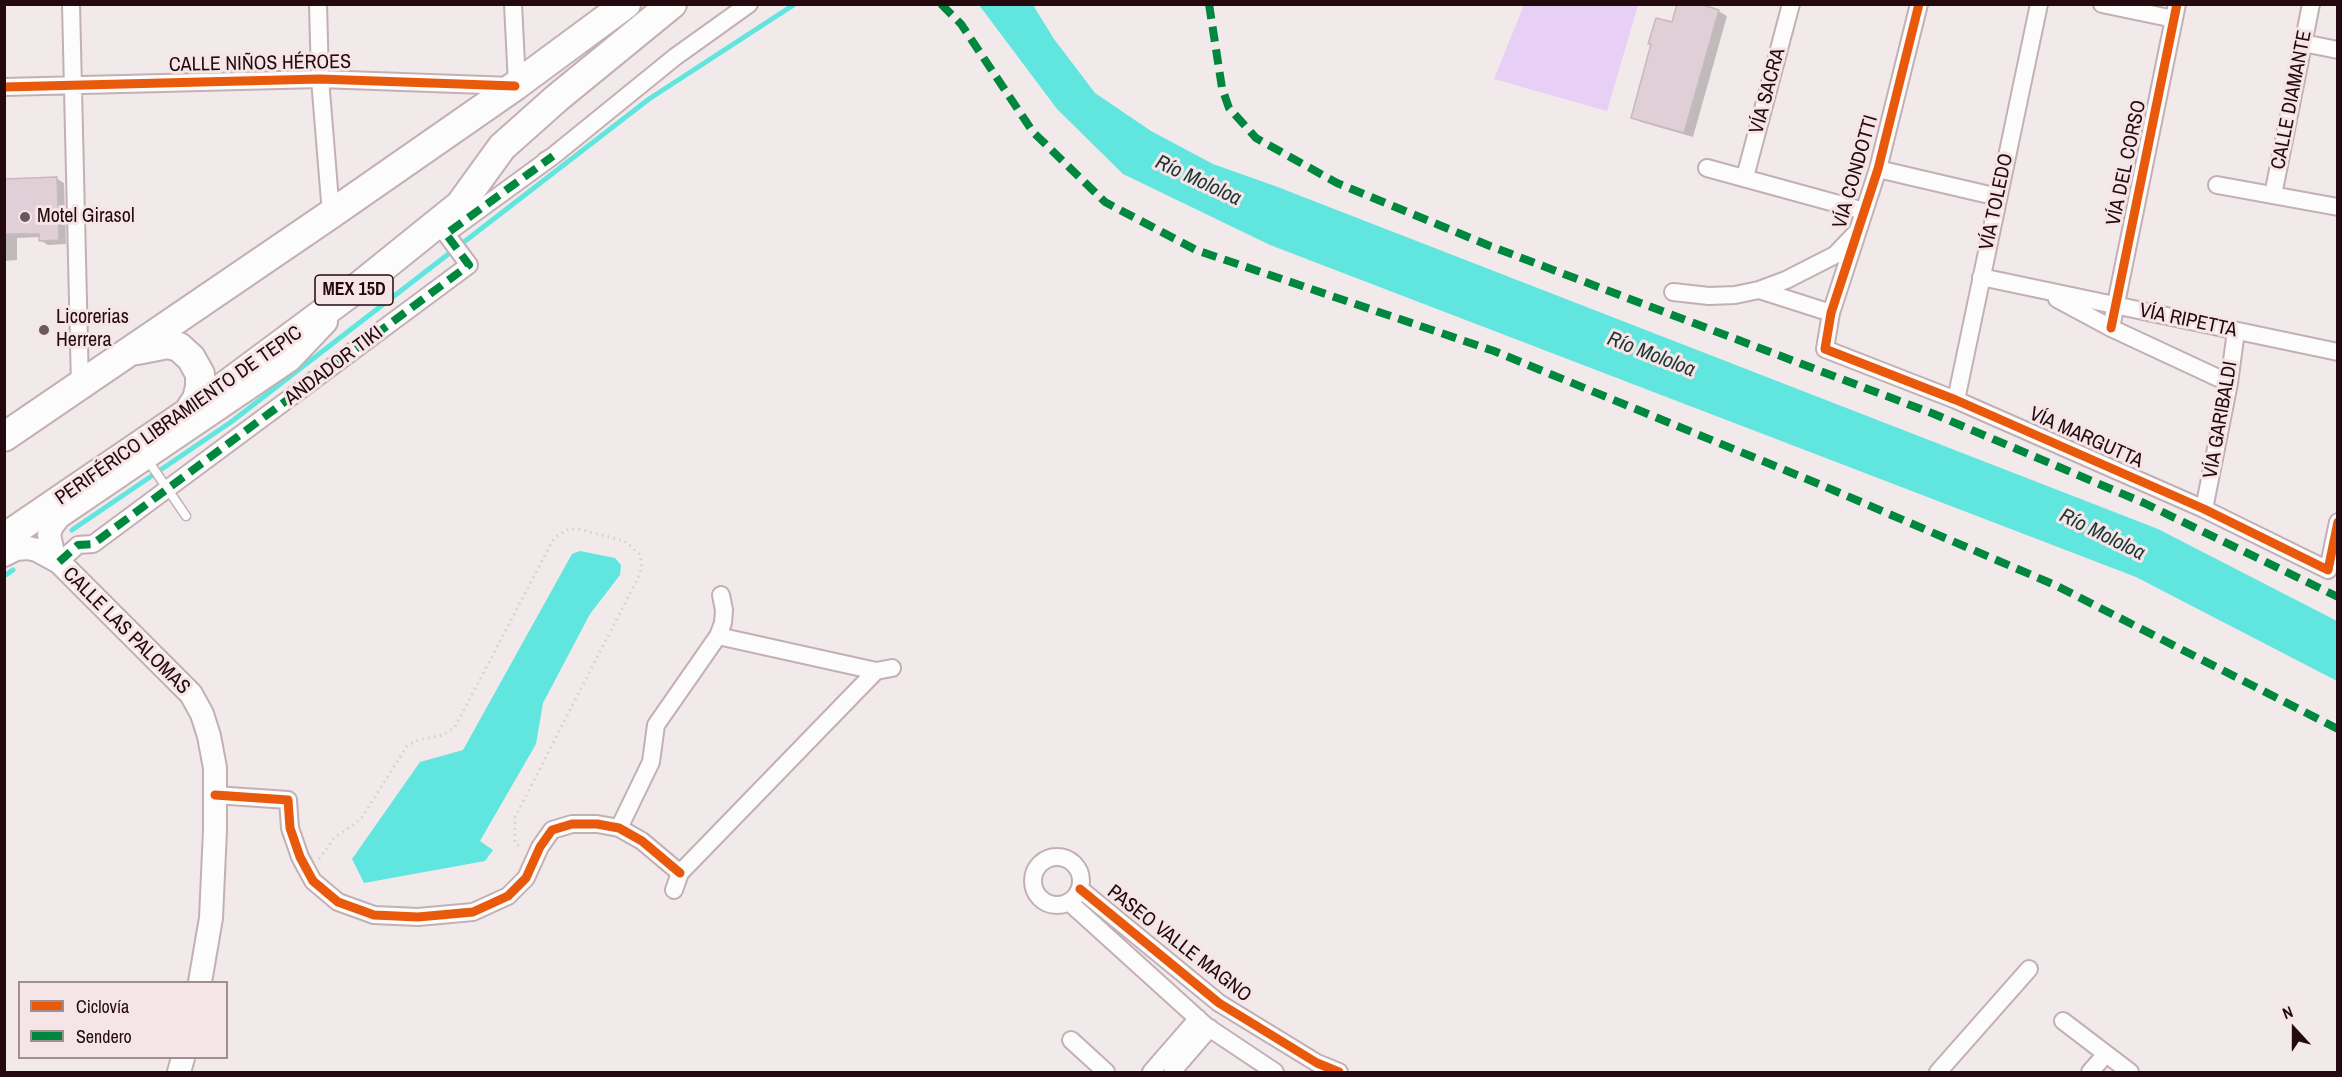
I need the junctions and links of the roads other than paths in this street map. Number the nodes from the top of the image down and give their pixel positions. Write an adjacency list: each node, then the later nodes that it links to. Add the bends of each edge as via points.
1 (71, 4): 17 (street)
2 (318, 4): 15 (street)
3 (513, 4): 16 (street)
4 (626, 4): 16 (highway)
5 (672, 4): 26 (highway, PERIFÉRICO LIBRAMIENTO DE TEPIC / MEX 15D, via 502,147)
6 (749, 4): 19 (street, via 675,57)
7 (1791, 4): 22 (street, VÍA SACRA)
8 (1919, 4): 21 (street, VÍA CONDOTTI)
9 (2039, 4): 25 (street, VÍA TOLEDO)
10 (2102, 4): 12 (street)
11 (2312, 4): 13 (street, CALLE DIAMANTE)
12 (2176, 12): 36 (street, VÍA DEL CORSO)
13 (2303, 43): 14 (street); 24 (street, CALLE DIAMANTE)
14 (2337, 50)
15 (320, 79): 16 (street, CALLE NIÑOS HÉROES); 17 (street, CALLE NIÑOS HÉROES); 29 (street)
16 (516, 85): 29 (highway)
17 (74, 86): 18 (street, CALLE NIÑOS HÉROES); 44 (street)
18 (4, 87)
19 (553, 156): 26 (street); 49 (street, ANDADOR TIKI, via 446,234 469,265)
20 (1707, 168): 22 (street)
21 (1878, 169): 25 (street); 28 (street, VÍA CONDOTTI)
22 (1744, 177): 28 (street)
23 (2217, 185): 24 (street)
24 (2273, 195): 27 (street)
25 (1998, 197): 31 (street, VÍA TOLEDO)
26 (460, 205): 32 (highway, PERIFÉRICO LIBRAMIENTO DE TEPIC / MEX 15D)
27 (2337, 207)
28 (1864, 211): 30 (street, VÍA CONDOTTI)
29 (331, 214): 41 (highway)
30 (1859, 230): 34 (street, via 1835,255); 37 (street, VÍA CONDOTTI)
31 (1981, 278): 33 (street, VÍA RIPETTA); 45 (street, VÍA TOLEDO)
32 (362, 284): 46 (highway, PERIFÉRICO LIBRAMIENTO DE TEPIC / MEX 15D); 48 (main road, via 290,360)
33 (2039, 289): 36 (street, VÍA RIPETTA); 38 (street, VÍA RIPETTA)
34 (1759, 290): 35 (street, via 1709,296); 37 (street)
35 (1673, 292)
36 (2116, 306): 38 (street, VÍA DEL CORSO); 39 (street, VÍA RIPETTA)
37 (1831, 313): 40 (street, VÍA CONDOTTI)
38 (2111, 328): 43 (street, VÍA RIPETTA)
39 (2236, 331): 42 (street, VÍA RIPETTA); 43 (street, VÍA GARIBALDI)
40 (1825, 349): 45 (street, VÍA MARGUTTA)
41 (131, 351): 44 (highway); 46 (highway, via 168,344 179,347 191,358 200,374 200,387)
42 (2337, 352)
43 (2229, 383): 50 (street, VÍA GARIBALDI)
44 (80, 386): 47 (highway)
45 (1956, 400): 50 (street, VÍA MARGUTTA)
46 (187, 414): 53 (highway, PERIFÉRICO LIBRAMIENTO DE TEPIC / MEX 15D)
47 (4, 437)
48 (148, 461): 49 (lane); 55 (main road, via 59,517 49,535)
49 (165, 486): 51 (lane); 55 (street, ANDADOR TIKI, via 93,544 78,545)
50 (2204, 509): 52 (street, VÍA MARGUTTA, via 2328,570)
51 (186, 516)
52 (2337, 522)
53 (4, 538)
54 (4, 555): 55 (main road, via 28,548)
55 (59, 562): 58 (main road, CALLE LAS PALOMAS, via 191,694 209,736)
56 (720, 595): 57 (street, via 724,610)
57 (718, 636): 59 (street, via 656,724 651,762); 60 (street, via 884,670)
58 (215, 795): 59 (street, via 288,800 290,828 313,880 338,902 374,915 418,917 472,912 508,897 526,878 552,830 572,824); 63 (main road, CALLE LAS PALOMAS, via 211,918)
59 (619, 828): 60 (street, via 642,841)
60 (680, 873): 61 (street)
61 (674, 890)
62 (2029, 969): 73 (street)
63 (200, 981)
64 (2063, 1021): 67 (street)
65 (1204, 1023): 69 (street); 70 (street); 71 (street, PASEO VALLE MAGNO); 72 (street, PASEO VALLE MAGNO, via 1075,896 1219,1004 1317,1063)
66 (1071, 1040): 68 (street)
67 (2106, 1054): 74 (street); 75 (street)
68 (1106, 1072)
69 (1151, 1072)
70 (1172, 1072)
71 (1275, 1072)
72 (1339, 1072)
73 (1938, 1072)
74 (2090, 1072)
75 (2130, 1072)

